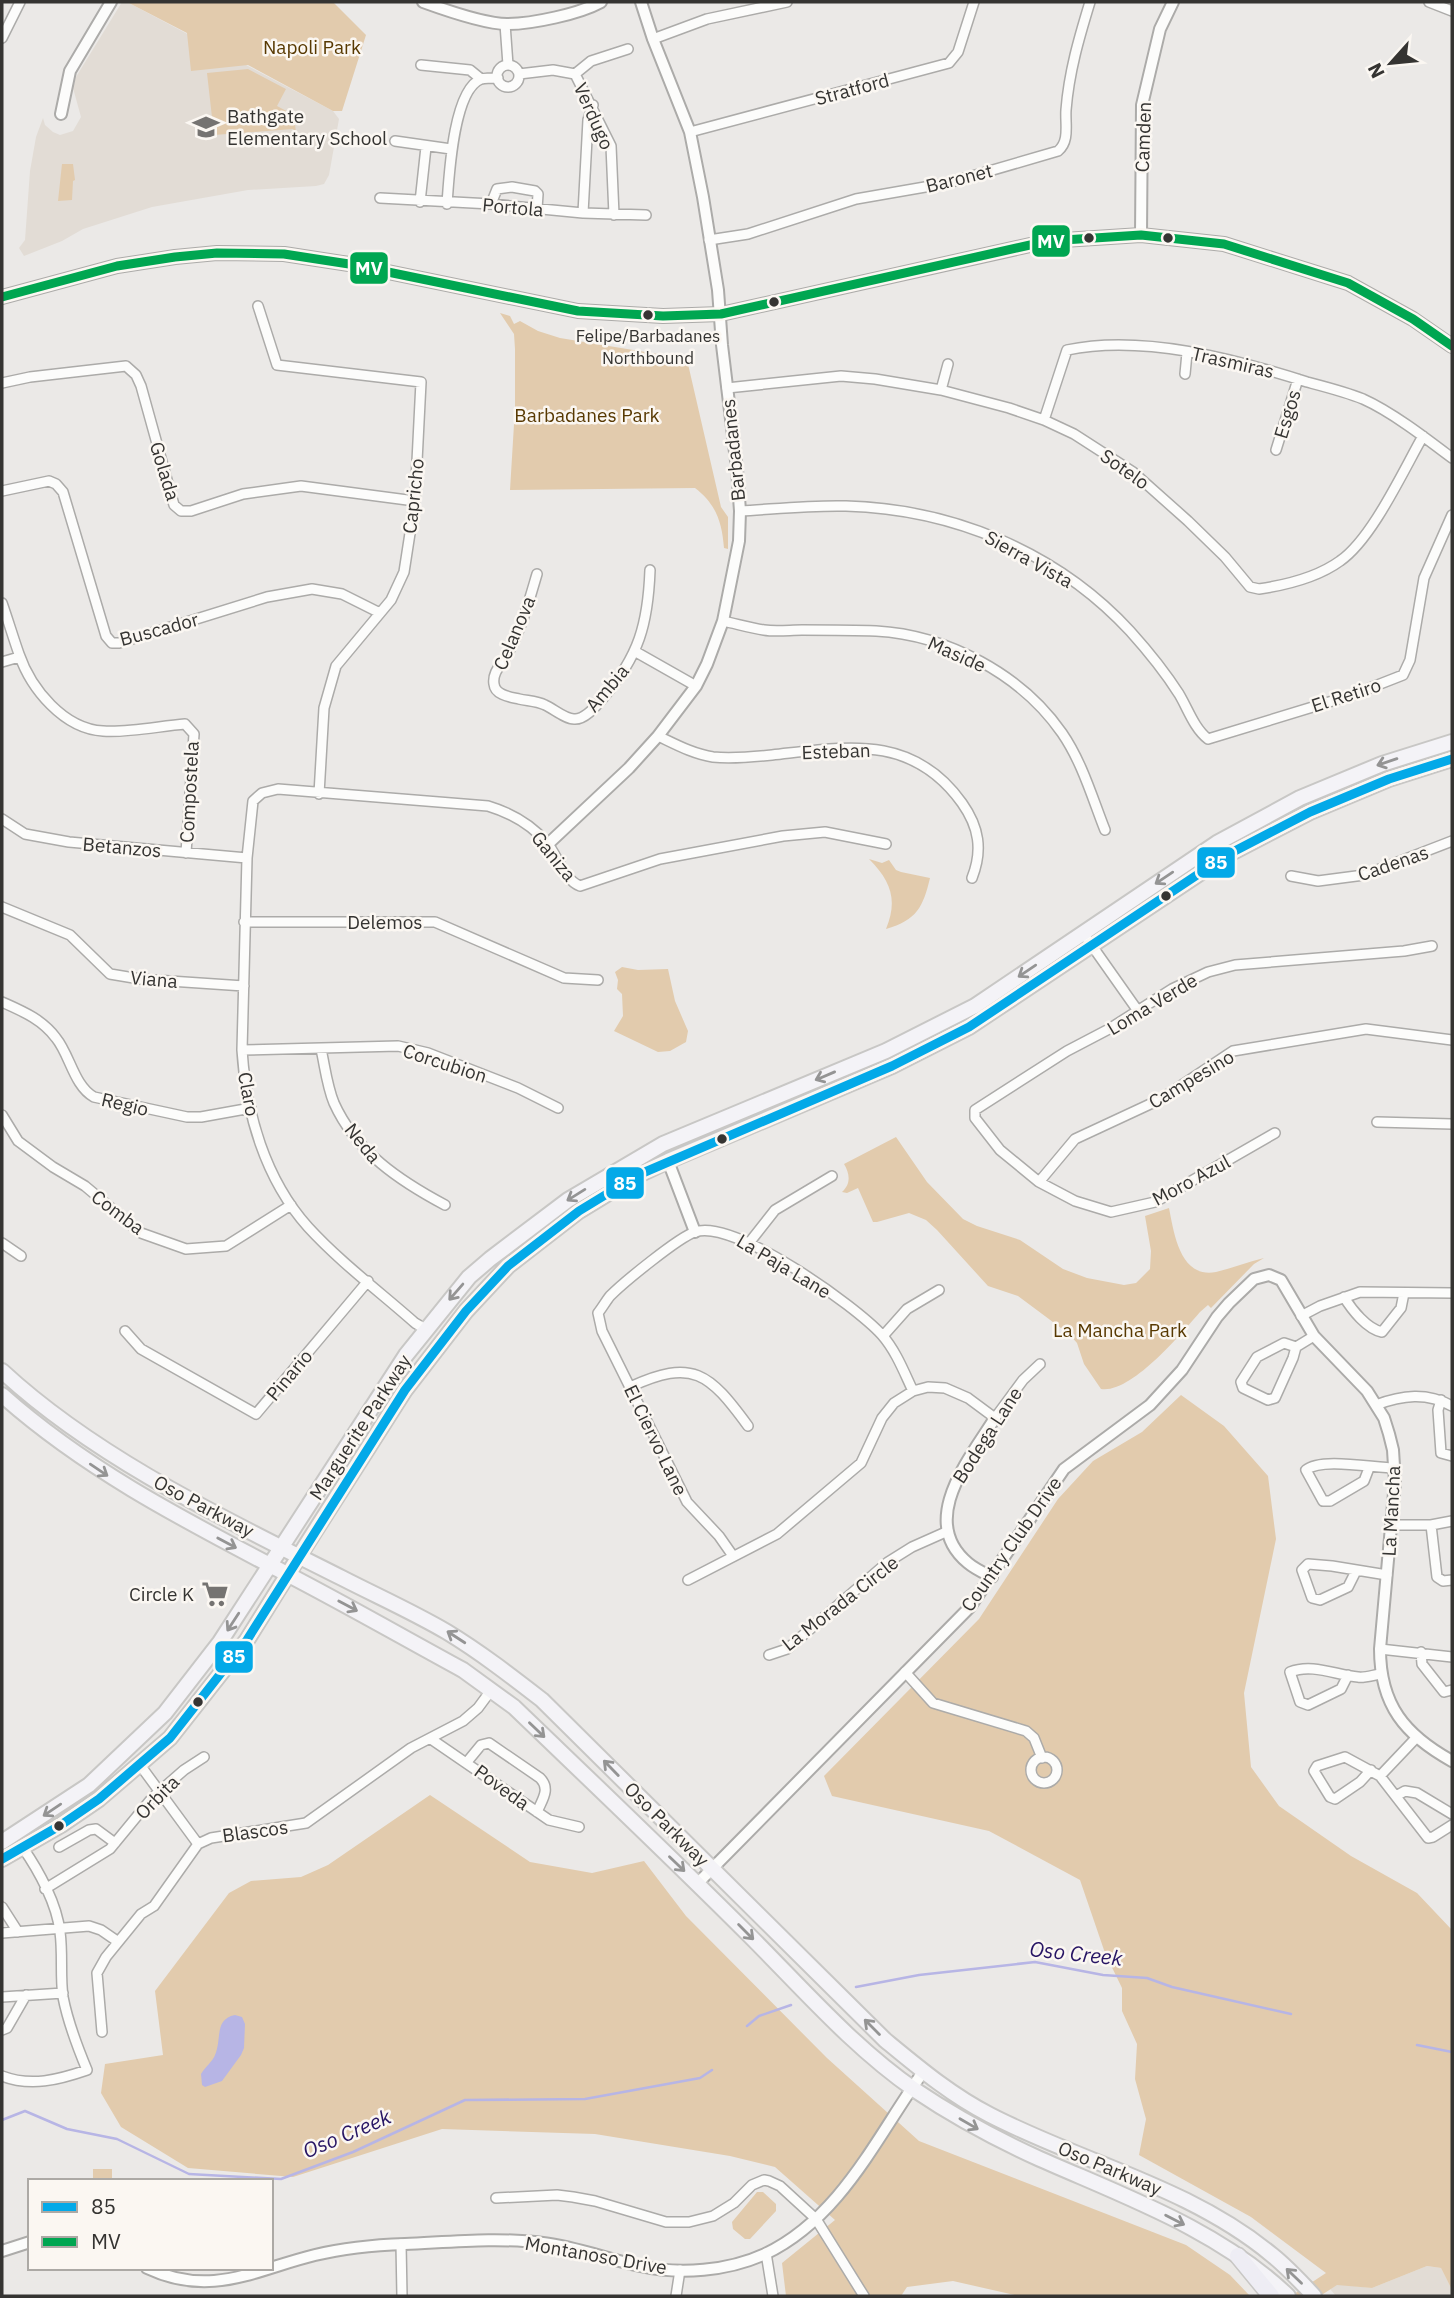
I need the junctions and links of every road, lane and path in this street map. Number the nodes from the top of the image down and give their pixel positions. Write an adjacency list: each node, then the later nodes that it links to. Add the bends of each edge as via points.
1 (20, 2): 14 (street)
2 (111, 2): 24 (street, via 70,71)
3 (423, 2): 13 (street)
4 (601, 2): 13 (street, via 587,10)
5 (641, 2): 15 (street, Barbadanes)
6 (787, 2): 11 (street)
7 (974, 2): 25 (street, Stratford, via 958,52 948,63)
8 (1090, 2): 38 (street, Baronet, via 1074,56 1066,139 1058,151 948,183 856,199 748,234)
9 (1173, 2): 37 (street, Camden, via 1160,29 1142,105)
10 (1429, 2): 12 (street)
11 (756, 5): 15 (street)
12 (1452, 11)
13 (505, 24): 18 (street)
14 (2, 38)
15 (653, 39): 25 (street, Barbadanes)
16 (628, 49): 20 (street, via 591,61)
17 (421, 65): 22 (street, via 470,71)
18 (508, 65): 19 (street); 21 (street, via 500,69)
19 (519, 74): 20 (street, Verdugo, via 553,70); 21 (street, Verdugo, via 512,86)
20 (575, 74): 23 (street, Verdugo)
21 (498, 78): 22 (street, Verdugo)
22 (481, 79): 28 (street, via 459,114)
23 (593, 105): 34 (street, via 588,120); 35 (street, Verdugo, via 611,146)
24 (61, 114)
25 (690, 132): 38 (street, Barbadanes)
26 (395, 141): 27 (street)
27 (426, 147): 28 (street); 30 (street)
28 (451, 149): 31 (street)
29 (380, 198): 30 (street, Portola)
30 (420, 202): 31 (street, Portola)
31 (447, 204): 32 (street, Portola)
32 (491, 204): 33 (street, Portola); 33 (street, via 497,189 519,187 538,194)
33 (537, 209): 34 (street, Portola)
34 (583, 213): 35 (street, Portola)
35 (614, 215): 36 (street, Portola)
36 (646, 215)
37 (1141, 235): 41 (main road, via 1048,241); 42 (main road, via 1224,244 1349,284)
38 (709, 240): 41 (street, Barbadanes)
39 (2, 297): 41 (main road, via 152,260 217,253 271,254 349,264 578,311)
40 (258, 306): 55 (street, Capricho, via 277,365 421,382)
41 (721, 314): 48 (street, Barbadanes)
42 (1452, 346)
43 (1187, 353): 45 (street); 46 (street, Trasmiras, via 1240,360); 50 (street, Trasmiras, via 1132,345 1066,350)
44 (948, 364): 49 (street)
45 (1185, 374)
46 (1298, 379): 51 (street, Trasmiras, via 1364,400); 52 (street, Esgos)
47 (2, 383): 55 (street, Golada, via 127,366 141,386 174,505 181,511 243,494 301,486)
48 (727, 388): 49 (street, Sotelo, via 841,376); 56 (street, Barbadanes)
49 (941, 390): 50 (street, Sotelo)
50 (1044, 421): 51 (street, Sotelo, via 1074,434 1133,472 1251,587 1259,589 1319,573 1342,560 1364,537)
51 (1423, 436): 53 (street, Trasmiras)
52 (1276, 450)
53 (1452, 458)
54 (2, 491): 61 (street, Buscador, via 49,481 63,492 106,636 112,643 267,597 312,589 342,594)
55 (415, 501): 61 (street, Capricho, via 404,572)
56 (740, 511): 62 (street, Barbadanes, via 739,541); 69 (street, Sierra Vista, via 837,506 883,509 941,518 996,538 1078,585 1122,622)
57 (1452, 515): 69 (street, El Retiro, via 1424,578 1410,660 1403,674 1352,695)
58 (650, 570): 63 (street, Ambia, via 645,626)
59 (537, 574): 67 (street, Celanova, via 508,654 496,670)
60 (2, 603): 64 (street)
61 (380, 613): 73 (street, Capricho, via 336,666 324,708)
62 (723, 621): 66 (street, Barbadanes); 75 (street, Maside, via 765,631 878,631 913,636 972,657 1037,704 1061,733 1079,764)
63 (636, 652): 66 (street, Ambia); 67 (street, Ambia, via 619,680 582,718 572,720 542,703 505,697)
64 (19, 657): 65 (street); 79 (street, Compostela, via 54,708 84,726 102,731 184,724 191,729)
65 (2, 662)
66 (696, 686): 68 (street, Barbadanes)
67 (497, 691)
68 (658, 736): 77 (street, Barbadanes); 82 (street, Esteban, via 715,757 862,748 896,752 922,764 950,786 970,814 980,847)
69 (1208, 738)
70 (1452, 742): 85 (main road, Marguerite Parkway, one-way to 85, via 1382,764 1300,798 1217,843)
71 (1452, 759): 87 (main road, Marguerite Parkway, via 1389,779 1227,855)
72 (262, 793): 73 (street, Ganiza, via 278,789); 80 (street, Claro, via 253,801)
73 (319, 794): 77 (street, Ganiza, via 488,806 527,823)
74 (2, 819): 79 (street, Betanzos, via 25,834)
75 (1105, 830)
76 (1452, 841): 81 (street, Cadenas, via 1364,876 1318,881)
77 (548, 844): 78 (street, Ganiza, via 571,880 580,886 660,859 783,836 825,832)
78 (887, 844)
79 (186, 853): 80 (street, Betanzos)
80 (247, 858): 84 (street, Claro)
81 (1291, 876)
82 (972, 878)
83 (2, 907): 89 (street, Viana, via 70,935 110,974)
84 (244, 922): 88 (street, Delemos, via 435,922 564,978); 89 (street, Claro)
85 (1083, 933): 87 (street); 118 (main road, Marguerite Parkway, one-way to 118, via 961,1014 630,1162 568,1200 490,1259 469,1277)
86 (1432, 946): 91 (street, Loma Verde, via 1219,969 1189,979)
87 (1092, 947): 91 (street); 102 (main road, Marguerite Parkway, via 969,1027 892,1066)
88 (598, 980)
89 (244, 986): 94 (street, Claro)
90 (2, 1002): 95 (street, Regio, via 47,1027 64,1049 83,1089 94,1097 187,1117)
91 (1138, 1011): 97 (street, Loma Verde)
92 (1452, 1040): 104 (street, Campesino, via 1366,1029 1233,1051 1161,1100 1075,1139)
93 (321, 1049): 94 (street, Corcubion); 96 (street, Corcubion, via 398,1046 428,1053); 106 (street, Neda, via 335,1104 355,1138 382,1166)
94 (242, 1050): 95 (street, Claro)
95 (251, 1108): 105 (street, Claro, via 257,1136)
96 (558, 1108)
97 (975, 1110): 104 (street, Moro Azul, via 975,1118 1000,1150)
98 (2, 1115): 105 (street, Comba, via 18,1141 85,1186 141,1233 186,1249 226,1246)
99 (1377, 1122): 100 (street)
100 (1452, 1124)
101 (1275, 1133): 104 (street, Moro Azul, via 1155,1202 1111,1212 1075,1201)
102 (668, 1161): 107 (street); 141 (main road, Marguerite Parkway, via 579,1211 499,1275 405,1391)
103 (832, 1176): 109 (street, via 775,1210)
104 (1039, 1182)
105 (291, 1205): 112 (street, Claro)
106 (445, 1205)
107 (695, 1231): 109 (street, La Paja Lane, via 729,1234); 125 (street, El Ciervo Lane, via 609,1297 598,1313)
108 (2, 1243): 110 (street)
109 (749, 1243): 120 (street, La Paja Lane, via 860,1314)
110 (21, 1256)
111 (1269, 1275): 117 (street, La Mancha, via 1281,1280); 147 (street, Country Club Drive, via 1254,1279 1229,1303 1182,1370 1150,1405 1064,1469)
112 (368, 1281): 118 (street, Claro); 119 (street, Pinario, via 256,1414 141,1349)
113 (939, 1290): 120 (street, via 907,1309)
114 (1404, 1293): 115 (street); 116 (street, via 1360,1292); 116 (street, via 1401,1308 1382,1332 1351,1309)
115 (1452, 1293)
116 (1343, 1297): 117 (street)
117 (1301, 1316): 121 (street, La Mancha)
118 (427, 1330): 140 (main road, Marguerite Parkway, via 406,1355)
119 (125, 1331)
120 (883, 1336): 126 (street, La Paja Lane)
121 (1314, 1336): 122 (street); 129 (street, La Mancha)
122 (1296, 1346): 122 (street, via 1275,1398 1243,1388 1241,1382 1257,1357 1284,1343)
123 (1040, 1364): 131 (street, Bodega Lane)
124 (2, 1371): 140 (main road, Oso Parkway, via 128,1464)
125 (630, 1387): 132 (street, via 672,1371 696,1374 713,1384); 142 (street, El Ciervo Lane, via 687,1502)
126 (913, 1391): 131 (street, via 945,1388); 142 (street, via 882,1418 861,1463 777,1534)
127 (2, 1395): 143 (main road, Oso Parkway, one-way to 143, via 37,1426 110,1477)
128 (1441, 1400): 129 (street, via 1406,1396); 130 (street); 133 (street, via 1441,1453)
129 (1376, 1405): 135 (street, La Mancha, via 1389,1434)
130 (1452, 1406)
131 (995, 1418): 139 (street, Bodega Lane, via 949,1495)
132 (748, 1426)
133 (1452, 1456)
134 (1369, 1468): 134 (street, via 1364,1481 1330,1501 1324,1501 1307,1470 1311,1465 1332,1463); 135 (street)
135 (1395, 1468): 137 (street, La Mancha)
136 (1452, 1521): 138 (street)
137 (1392, 1525): 138 (street); 146 (street, La Mancha)
138 (1431, 1525): 149 (street, via 1437,1577)
139 (948, 1531): 147 (street, via 961,1557); 152 (street, La Morada Circle, via 888,1562 787,1649)
140 (282, 1547): 141 (main road, Oso Parkway); 143 (main road, Marguerite Parkway)
141 (299, 1556): 145 (main road, Marguerite Parkway); 180 (main road, Oso Parkway, one-way to 141, via 542,1700 507,1672 446,1631)
142 (733, 1556): 148 (street)
143 (270, 1565): 145 (main road, Oso Parkway); 174 (main road, Marguerite Parkway, one-way to 174, via 211,1655 165,1713 89,1785)
144 (1356, 1572): 144 (street, via 1348,1587 1320,1600 1312,1598 1302,1570 1308,1564); 146 (street)
145 (288, 1574): 157 (main road, Oso Parkway, one-way to 157); 165 (main road, Marguerite Parkway, via 225,1670 170,1738)
146 (1387, 1575): 150 (street, La Mancha)
147 (992, 1577): 154 (street, Country Club Drive, via 970,1608)
148 (688, 1580)
149 (1452, 1580)
150 (1380, 1649): 151 (street); 155 (street, La Mancha)
151 (1421, 1652): 153 (street); 158 (street, via 1422,1664 1444,1692)
152 (769, 1655)
153 (1452, 1657)
154 (905, 1672): 162 (street, via 933,1703 1026,1731); 180 (street, Country Club Drive)
155 (1381, 1674): 156 (street); 159 (street, La Mancha, via 1393,1709)
156 (1348, 1675): 156 (street, via 1341,1689 1308,1705 1300,1702 1290,1672 1323,1670)
157 (492, 1689): 160 (street, Blascos, via 463,1721); 181 (main road, Oso Parkway, one-way to 181)
158 (1452, 1690)
159 (1416, 1738): 163 (street, La Mancha); 167 (street)
160 (431, 1739): 164 (street, Poveda); 176 (street, Blascos, via 411,1748 306,1823)
161 (204, 1757): 168 (street, Orbita)
162 (1042, 1758)
163 (1452, 1761)
164 (467, 1762): 170 (street, Poveda); 170 (street, Poveda, via 481,1745 489,1743 540,1778 547,1789)
165 (140, 1765): 168 (street); 178 (main road, Marguerite Parkway, via 99,1799)
166 (1371, 1770): 166 (street, via 1335,1799 1314,1771 1345,1757); 167 (street)
167 (1380, 1776): 169 (street)
168 (160, 1793): 175 (street, Orbita); 176 (street)
169 (1396, 1796): 171 (street, via 1405,1791 1417,1793); 172 (street, via 1428,1838)
170 (537, 1812): 173 (street, Poveda)
171 (1452, 1814)
172 (1452, 1825)
173 (579, 1827)
174 (2, 1842)
175 (115, 1843): 177 (street, via 96,1829); 182 (street, Orbita)
176 (198, 1844): 187 (street, Blascos, via 154,1906)
177 (59, 1847)
178 (23, 1848): 179 (main road, Marguerite Parkway); 182 (street)
179 (2, 1859)
180 (712, 1868): 181 (street, Country Club Drive); 193 (main road, Oso Parkway, one-way to 180, via 885,2040)
181 (697, 1884): 195 (main road, Oso Parkway, one-way to 195, via 848,2033)
182 (45, 1889): 184 (street)
183 (2, 1906): 185 (street)
184 (60, 1930): 185 (street); 187 (street, via 89,1926); 188 (street)
185 (18, 1932): 186 (street)
186 (2, 1933)
187 (117, 1941): 192 (street, Blascos, via 97,1973)
188 (63, 1993): 189 (street); 194 (street, via 87,2070 32,2082)
189 (26, 1995): 190 (street); 191 (street)
190 (2, 1997)
191 (2, 2030)
192 (102, 2032)
193 (923, 2071): 195 (street, Montanoso Drive); 213 (main road, Oso Parkway, one-way to 193, via 1273,2256 1219,2219 1152,2184 1026,2133 953,2094)
194 (2, 2076)
195 (912, 2087): 197 (street, Montanoso Drive, via 854,2175); 202 (main road, Oso Parkway, one-way to 202, via 971,2126 1149,2206)
196 (496, 2198): 197 (street, via 557,2195 666,2222 689,2222 725,2210 764,2180 780,2186)
197 (816, 2219): 201 (street, Montanoso Drive); 210 (street)
198 (28, 2243): 200 (street)
199 (401, 2244): 203 (street, Montanoso Drive, via 314,2256); 206 (street, Montanoso Drive, via 540,2242 642,2267); 207 (street)
200 (2, 2251)
201 (766, 2253): 206 (street, Montanoso Drive, via 732,2265); 209 (street)
202 (1238, 2256): 211 (highway); 212 (main road, Oso Parkway)
203 (273, 2269)
204 (152, 2270): 205 (street, Montanoso Drive, via 188,2283 231,2283)
205 (271, 2270)
206 (680, 2270): 208 (street)
207 (402, 2296)
208 (676, 2296)
209 (773, 2296)
210 (864, 2296)
211 (1271, 2296)
212 (1288, 2296)
213 (1314, 2296)

